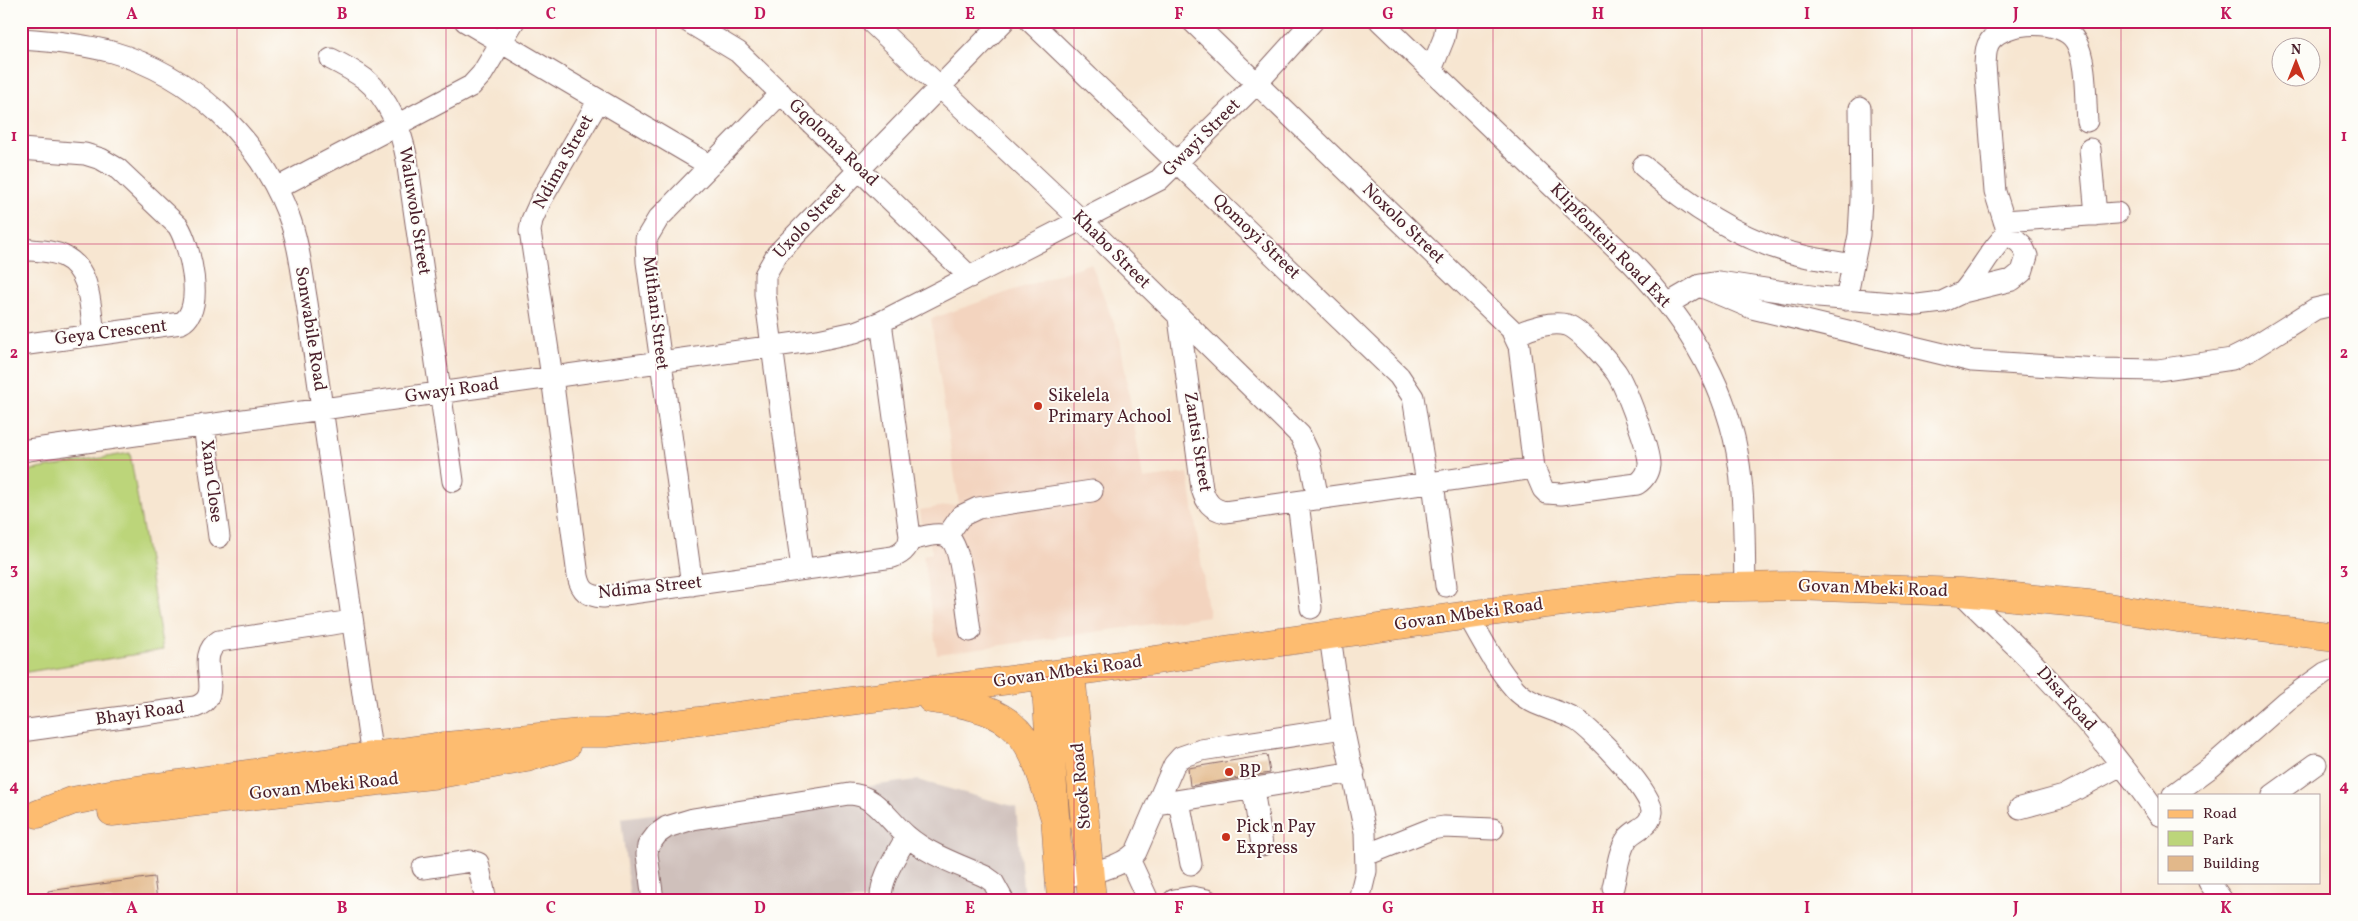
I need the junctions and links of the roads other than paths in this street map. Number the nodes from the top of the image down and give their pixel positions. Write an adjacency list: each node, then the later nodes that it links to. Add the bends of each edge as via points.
1 (465, 21): 12 (street)
2 (514, 21): 12 (street)
3 (687, 21): 17 (street, Gqoloma Road, via 738,52)
4 (870, 21): 16 (street, Khabo Street)
5 (1004, 21): 16 (street, Uxolo Street)
6 (1030, 21): 24 (street, Qomoyi Street)
7 (1192, 21): 15 (street, Noxolo Street)
8 (1313, 21): 15 (street, Gwayi Street)
9 (1380, 21): 14 (street, Klipfontein Road Ext)
10 (1447, 21): 14 (street)
11 (21, 39): 28 (street, Sonwabile Road, via 88,46 111,52 132,59 192,90 223,116 250,146)
12 (502, 42): 18 (street); 21 (street, via 471,86)
13 (331, 59): 21 (street, Waluwolo Street, via 366,80)
14 (1431, 70): 39 (street, Klipfontein Road Ext, via 1631,262)
15 (1257, 83): 24 (street, Gwayi Street); 43 (street, Noxolo Street)
16 (939, 88): 27 (street, Uxolo Street); 31 (street, Khabo Street)
17 (781, 93): 25 (street, Mithani Street); 27 (street, Gqoloma Road)
18 (599, 100): 25 (street); 48 (street, Ndima Street, via 532,220 531,243)
19 (1860, 108): 34 (street, via 1861,198)
20 (2087, 121): 32 (street, via 2082,55 2076,40 2050,26 2017,26 2001,32 1990,41 1986,64 1995,192)
21 (396, 124): 28 (street); 49 (street, Waluwolo Street, via 407,160)
22 (21, 149): 44 (street, Geya Crescent, via 85,154 109,163 178,226 185,240 194,291 190,317 174,326)
23 (2090, 149): 30 (street)
24 (1179, 162): 31 (street, Gwayi Street, via 1159,180); 55 (street, Qomoyi Street, via 1399,376 1413,397)
25 (708, 165): 47 (street, Mithani Street, via 658,218 646,239)
26 (1643, 166): 34 (street, via 1697,209 1744,234 1806,257)
27 (860, 169): 35 (street, Gqoloma Road); 46 (street, Uxolo Street, via 768,266 764,283)
28 (277, 188): 50 (street, Sonwabile Road, via 298,249)
29 (2117, 213): 30 (street)
30 (2096, 215): 32 (street)
31 (1081, 220): 35 (street, Gwayi Street); 41 (street, Khabo Street)
32 (2006, 227): 37 (street, via 1975,279); 37 (street, via 2026,251 2022,272 2012,280)
33 (21, 249): 44 (street, via 63,256 80,268 85,278)
34 (1854, 265): 38 (street)
35 (970, 277): 42 (street, Gwayi Street)
36 (1700, 285): 38 (street, via 1729,283); 39 (street); 40 (street, via 1752,308 1972,361 2099,369 2158,370 2232,359 2315,309)
37 (1963, 292): 38 (street, via 1942,302 1924,305)
38 (1846, 300)
39 (1669, 303): 64 (street, Klipfontein Road Ext, via 1708,368 1731,424 1740,465)
40 (2337, 307)
41 (1179, 318): 57 (street, Khabo Street, via 1304,440 1309,454); 57 (street, Zantsi Street, via 1202,489 1209,504 1225,512)
42 (881, 322): 46 (street, Gwayi Road, via 842,336); 60 (street)
43 (1516, 335): 53 (street); 53 (street, via 1530,328 1560,324 1577,330 1622,382 1648,452 1649,464 1642,481 1637,484 1562,494 1547,492)
44 (94, 336): 45 (street, Geya Crescent)
45 (21, 345)
46 (771, 346): 47 (street, Gwayi Road); 61 (street, Uxolo Street)
47 (661, 362): 48 (street, Gwayi Road); 62 (street, Mithani Street)
48 (552, 377): 49 (street, Gwayi Road); 62 (street, Ndima Street, via 578,576 584,592 603,597)
49 (440, 392): 50 (street, Gwayi Road); 54 (street, Waluwolo Street)
50 (322, 409): 51 (street, Gwayi Road); 68 (street, Sonwabile Road)
51 (204, 425): 52 (street, Gwayi Road); 59 (street, Xam Close)
52 (21, 450)
53 (1534, 468): 55 (street, Zantsi Street)
54 (453, 481)
55 (1430, 483): 57 (street, Zantsi Street); 63 (street)
56 (1092, 491): 58 (street, via 978,508 961,516)
57 (1308, 500): 66 (street)
58 (947, 536): 60 (street); 69 (street, via 958,554)
59 (218, 537)
60 (910, 540): 61 (street, Ndima Street, via 904,551 893,557)
61 (802, 569): 62 (street, Ndima Street)
62 (692, 585)
63 (1446, 586)
64 (1744, 586): 65 (main road, Govan Mbeki Road); 67 (main road, Govan Mbeki Road, via 1681,588)
65 (1961, 592): 71 (main road, Govan Mbeki Road, via 2089,604); 79 (street, Disa Road, via 2032,661 2092,726)
66 (1311, 608)
67 (1468, 615): 70 (main road, Govan Mbeki Road); 100 (street, via 1515,689 1529,700 1585,726 1649,797 1651,818 1645,827 1626,841)
68 (352, 621): 77 (street, Bhayi Road, via 218,641 210,648 207,658 210,693 205,702 195,707); 80 (street, Sonwabile Road)
69 (970, 631)
70 (1330, 636): 73 (main road, Govan Mbeki Road); 76 (street)
71 (2337, 637)
72 (2337, 668): 83 (street, via 2325,672 2286,701 2212,767)
73 (1072, 672): 74 (main road, Govan Mbeki Road); 98 (main road, Stock Road)
74 (1045, 675): 75 (main road, Govan Mbeki Road); 90 (main road, Stock Road)
75 (900, 694): 80 (main road, Govan Mbeki Road, via 605,733 526,758 440,774); 90 (main road, via 984,708 1013,724 1037,762)
76 (1343, 728): 81 (street); 86 (street, via 1188,753 1174,765)
77 (21, 731)
78 (2316, 764): 84 (street)
79 (2121, 765): 87 (street, via 2064,796); 88 (street, Disa Road)
80 (374, 769): 89 (main road, Govan Mbeki Road, via 116,812)
81 (1354, 772): 82 (street); 94 (street)
82 (1252, 789): 85 (street); 93 (street)
83 (2174, 794)
84 (2274, 794)
85 (1179, 801): 86 (street); 96 (street)
86 (1157, 804): 95 (street, via 1140,846)
87 (2020, 808)
88 (2158, 810)
89 (30, 815)
90 (1057, 824): 101 (main road, Stock Road)
91 (1493, 829): 94 (street, via 1431,829)
92 (907, 836): 103 (street, via 869,799 858,794 693,819 667,827 648,846); 104 (street, via 885,879); 105 (street, via 986,877 993,882)
93 (1262, 845)
94 (1366, 855): 110 (street)
95 (1129, 859): 98 (street); 107 (street)
96 (1191, 864)
97 (423, 868): 102 (street, via 478,862)
98 (1089, 872): 101 (street); 106 (main road, Stock Road)
99 (2211, 884): 111 (street)
100 (1614, 887)
101 (1060, 888)
102 (485, 896)
103 (653, 900)
104 (881, 900)
105 (1003, 900)
106 (1092, 900)
107 (1148, 900)
108 (1174, 900): 109 (street, via 1192,897)
109 (1207, 900)
110 (1359, 900)
111 (2222, 900)

